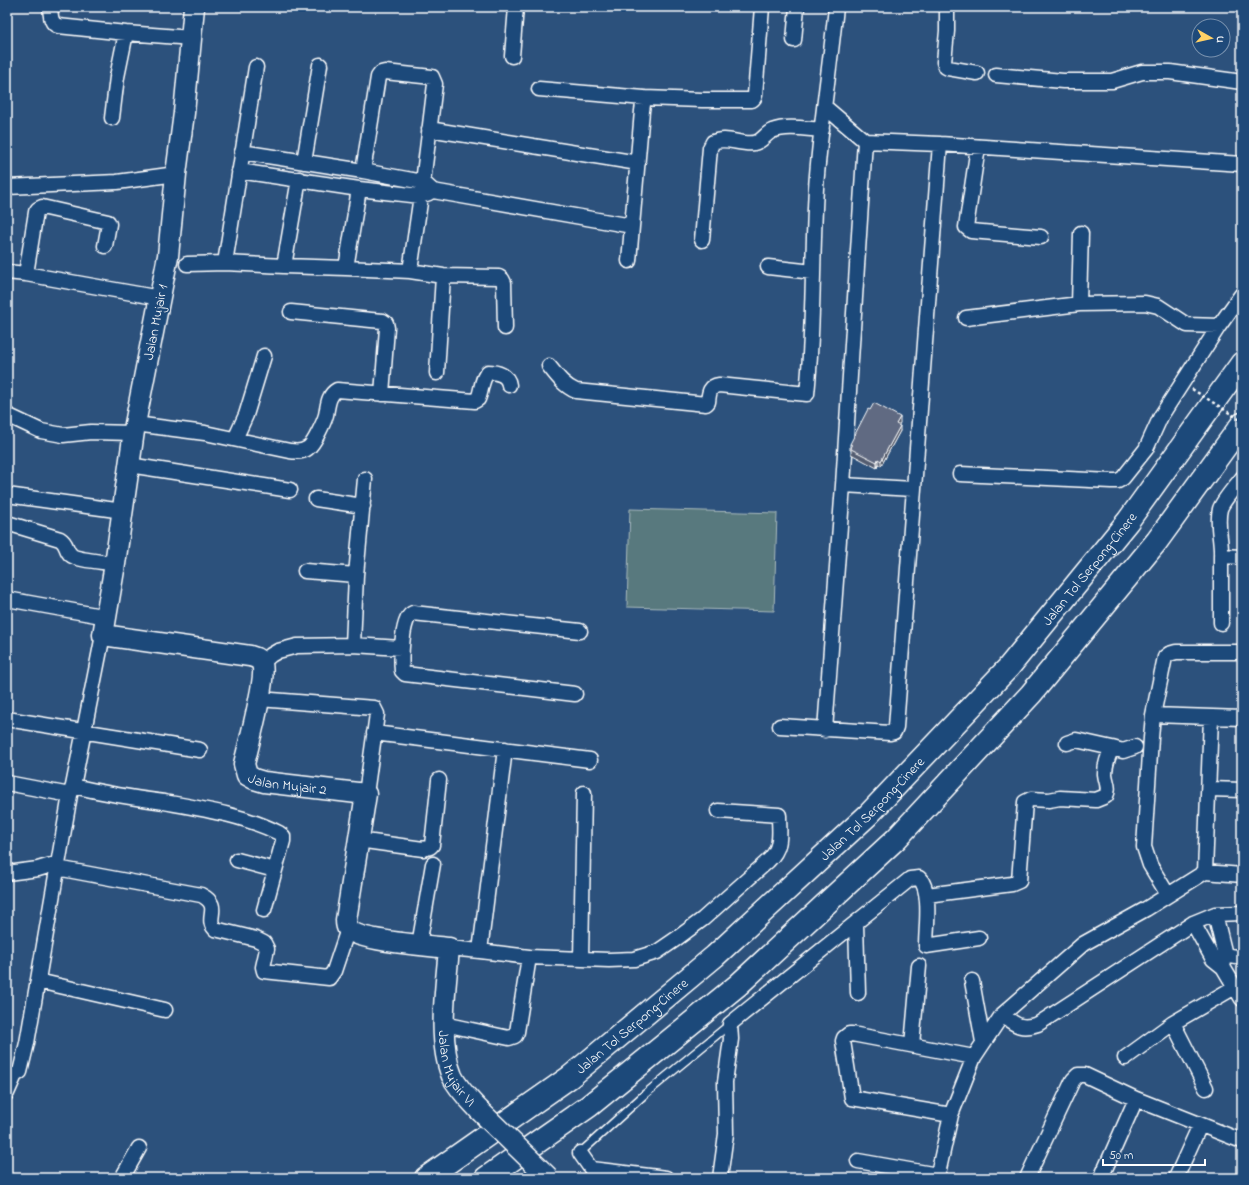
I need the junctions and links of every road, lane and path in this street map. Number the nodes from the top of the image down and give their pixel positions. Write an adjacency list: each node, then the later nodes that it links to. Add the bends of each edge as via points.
1 (50, 7): 8 (street, via 53,24 58,26)
2 (194, 7): 9 (street, Jalan Mujair 1)
3 (516, 7): 11 (street)
4 (762, 7): 18 (street, via 755,95 752,100)
5 (797, 7): 10 (street)
6 (836, 7): 19 (street)
7 (947, 7): 14 (street, via 944,62 946,67)
8 (126, 33): 9 (street); 20 (street)
9 (192, 38): 32 (street, Jalan Mujair 1)
10 (794, 40)
11 (512, 56)
12 (320, 64): 27 (street)
13 (256, 67): 26 (street)
14 (977, 73)
15 (996, 75): 16 (street, via 1063,81 1112,81 1142,72 1170,72)
16 (1242, 82)
17 (539, 89): 18 (street)
18 (644, 98): 28 (street)
19 (825, 107): 22 (street); 23 (street)
20 (112, 118)
21 (429, 128): 28 (street); 31 (street, via 434,78 381,72 378,77); 36 (street)
22 (822, 130): 40 (street, via 786,128 770,132 754,143 722,140 713,142 710,148); 50 (street, via 816,187)
23 (864, 141): 24 (street); 75 (street)
24 (940, 144): 25 (street); 77 (street)
25 (978, 147): 29 (street); 39 (street, via 966,227 971,230)
26 (242, 152): 27 (street); 30 (street)
27 (304, 162): 31 (street)
28 (638, 163): 37 (street)
29 (1242, 164)
30 (239, 171): 33 (street); 43 (street)
31 (363, 171): 36 (street)
32 (176, 174): 34 (street, via 117,182); 54 (street, Jalan Mujair 1, via 168,256)
33 (299, 179): 35 (street); 45 (street)
34 (7, 187)
35 (359, 189): 36 (street); 47 (street)
36 (425, 190): 37 (street); 49 (street)
37 (632, 226): 42 (street)
38 (1081, 232): 55 (street)
39 (1041, 237)
40 (702, 240)
41 (105, 246): 51 (street, via 108,222 42,207 36,212)
42 (629, 261)
43 (225, 263): 44 (street); 45 (street)
44 (187, 264)
45 (284, 266): 47 (street)
46 (768, 267): 50 (street)
47 (346, 268): 49 (street)
48 (7, 272): 51 (street)
49 (410, 272): 52 (street)
50 (813, 272): 62 (street, via 812,338 807,394 719,385 710,391 706,404 624,397 571,389 563,384)
51 (26, 274): 54 (street)
52 (443, 276): 59 (street, via 499,277 504,283); 63 (street)
53 (1242, 294): 58 (street)
54 (160, 298): 69 (street, Jalan Mujair 1)
55 (1079, 304): 57 (street); 58 (street, via 1153,304 1187,325)
56 (291, 312): 66 (street, via 385,322 387,328)
57 (966, 318)
58 (1219, 326): 72 (street, via 1161,416 1146,448 1118,481)
59 (505, 328)
60 (264, 356): 70 (street, via 246,415)
61 (1242, 363): 170 (highway, Jalan Tol Serpong–Cinere, via 1128,521 1013,662 868,815 715,956 570,1077)
62 (549, 366)
63 (437, 373)
64 (509, 385): 66 (street, via 504,376 488,372 475,401)
65 (1192, 389): 68 (path, bridge)
66 (382, 394): 70 (street, via 337,390 332,392 325,418 314,441 303,451 290,451)
67 (7, 415): 69 (street, via 41,431 63,435)
68 (1242, 422): 171 (highway, via 1157,541 1031,694 896,838 738,986 589,1106)
69 (135, 429): 70 (street, via 205,433); 71 (street, Jalan Mujair 1)
70 (235, 439)
71 (129, 465): 76 (street); 81 (street, Jalan Mujair 1)
72 (960, 474)
73 (1242, 478): 83 (street, via 1220,510)
74 (365, 479): 80 (street)
75 (844, 485): 77 (street); 103 (street)
76 (290, 490)
77 (913, 490): 103 (street, via 895,730 890,733)
78 (7, 495): 81 (street)
79 (316, 499): 80 (street)
80 (363, 506): 87 (street)
81 (123, 511): 85 (street, Jalan Mujair 1)
82 (7, 523): 85 (street, via 60,539 65,543 69,554 76,558)
83 (1221, 556): 84 (street); 89 (street)
84 (1242, 557)
85 (115, 564): 90 (street, Jalan Mujair 1)
86 (305, 571): 87 (street)
87 (356, 574): 92 (street)
88 (7, 599): 90 (street)
89 (1221, 623)
90 (105, 626): 95 (street, via 250,656); 104 (street)
91 (580, 631): 93 (street, via 413,613 407,618)
92 (353, 645): 93 (street); 95 (street, via 296,646 278,651)
93 (401, 648): 96 (street, via 402,671 405,674)
94 (1242, 652): 98 (street, via 1169,654 1165,657)
95 (262, 662): 97 (street, Jalan Mujair 2)
96 (575, 694)
97 (259, 699): 105 (street, via 373,708 377,714); 118 (street, Jalan Mujair 2, via 244,764 247,775 264,782)
98 (1153, 715): 99 (street); 129 (street, via 1144,847 1150,865)
99 (1211, 717): 100 (street); 114 (street)
100 (1242, 718)
101 (7, 719): 104 (street)
102 (780, 726): 103 (street)
103 (825, 730)
104 (85, 732): 110 (street); 116 (street)
105 (374, 733): 109 (street); 118 (street)
106 (1067, 743): 108 (street, via 1076,740)
107 (1135, 747): 108 (street, via 1123,751)
108 (1112, 748): 128 (street, via 1106,762 1106,796 1096,800 1060,798 1031,799 1025,802 1020,881)
109 (505, 749): 111 (street); 139 (street)
110 (200, 750)
111 (590, 760)
112 (439, 780): 120 (street, via 430,847 423,849)
113 (7, 783): 116 (street)
114 (1209, 789): 115 (street); 125 (street)
115 (1242, 790)
116 (71, 791): 123 (street); 124 (street, via 98,792 186,806 232,815 277,831 283,839)
117 (584, 793): 142 (street)
118 (366, 794): 120 (street)
119 (718, 811): 142 (street, via 779,815 779,840 774,854 703,919 657,952 634,959)
120 (358, 840): 135 (street, via 346,920)
121 (238, 860): 124 (street)
122 (433, 864): 137 (street)
123 (58, 866): 126 (street); 135 (street, via 209,898 212,902 215,929 264,943 267,949 264,971 329,978); 145 (street)
124 (275, 870): 130 (street)
125 (1205, 872): 127 (street); 129 (street)
126 (7, 873)
127 (1242, 875)
128 (927, 895): 134 (street, via 923,881 919,878 910,879); 136 (street, via 926,946)
129 (1168, 896): 150 (street, via 1083,944)
130 (264, 910)
131 (1242, 913): 132 (street)
132 (1214, 914): 133 (street); 143 (street)
133 (1193, 923): 143 (street); 150 (street, via 1038,1024 1027,1028 1016,1026)
134 (856, 924): 147 (street); 152 (street)
135 (348, 929): 137 (street, via 362,936)
136 (980, 938)
137 (419, 945): 138 (street)
138 (449, 948): 139 (street); 151 (street, Jalan Mujair VI)
139 (480, 951): 140 (street)
140 (529, 957): 142 (street); 151 (street, via 515,1036 509,1038)
141 (1242, 958): 143 (street)
142 (581, 959)
143 (1220, 960): 148 (street)
144 (919, 966): 155 (street)
145 (38, 981): 149 (street); 158 (street, via 20,1072)
146 (972, 981): 154 (street)
147 (858, 993)
148 (1238, 993): 153 (street)
149 (165, 1010)
150 (1002, 1015): 154 (street)
151 (444, 1024): 172 (street, Jalan Mujair VI, bridge, via 447,1058 453,1077 465,1095)
152 (730, 1024): 166 (lane, via 645,1094); 174 (street, via 731,1039 725,1082 726,1134)
153 (1173, 1024): 157 (street); 159 (street)
154 (983, 1042): 156 (street)
155 (912, 1045): 156 (street); 162 (street, via 846,1035 843,1041 852,1098)
156 (974, 1057): 162 (street)
157 (1125, 1058)
158 (11, 1075): 160 (street)
159 (1206, 1088)
160 (7, 1093)
161 (1136, 1099): 163 (street); 175 (street, via 1078,1074); 176 (street)
162 (951, 1115): 167 (street, via 937,1173)
163 (1200, 1125): 164 (street); 177 (street)
164 (1242, 1141)
165 (140, 1148): 169 (street)
166 (580, 1153): 168 (street)
167 (858, 1161)
168 (594, 1173): 173 (street)
169 (122, 1178)
170 (426, 1178)
171 (486, 1178)
172 (549, 1178)
173 (666, 1178)
174 (720, 1178)
175 (1027, 1178)
176 (1101, 1178)
177 (1176, 1178)

